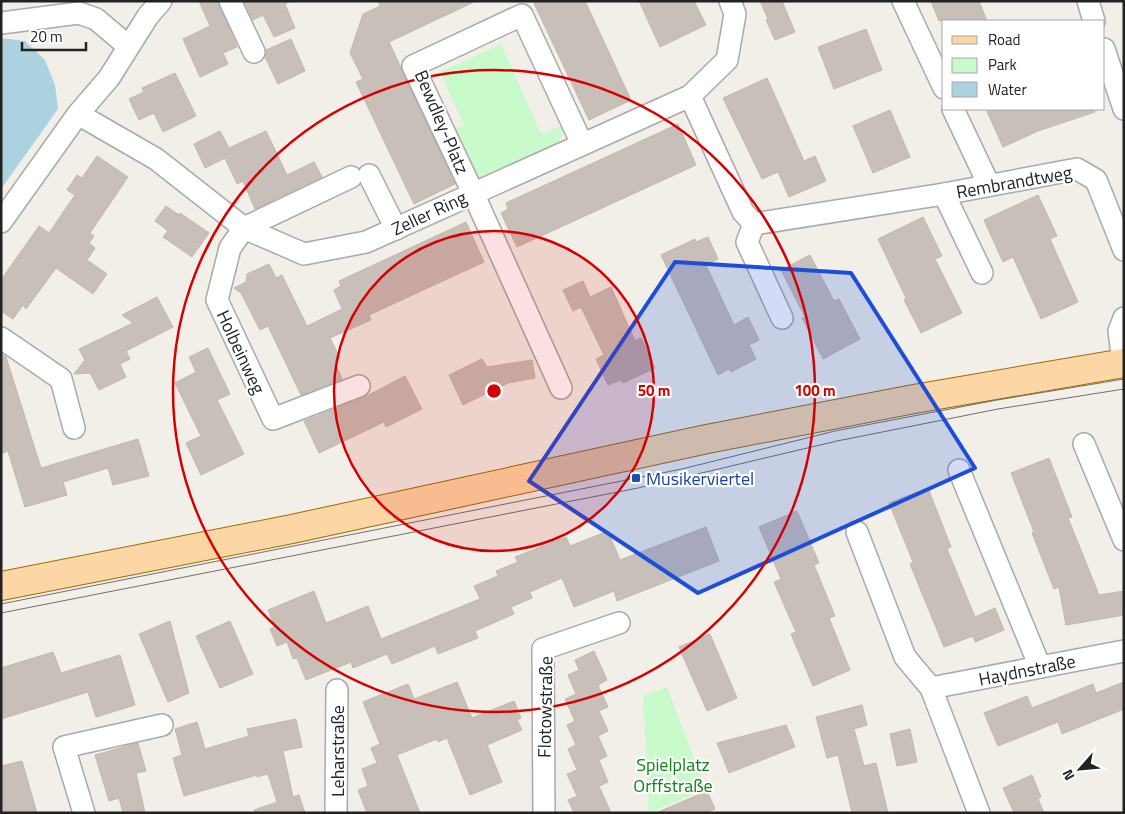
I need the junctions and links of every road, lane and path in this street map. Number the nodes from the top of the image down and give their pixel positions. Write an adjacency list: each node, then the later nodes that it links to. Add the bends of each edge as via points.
1 (161, 1): 8 (street)
2 (230, 1): 9 (street)
3 (730, 1): 12 (street, Zeller Ring, via 735,14 727,60)
4 (903, 1): 11 (street)
5 (1088, 1): 6 (street)
6 (1094, 20)
7 (1, 23): 8 (street, via 79,13 96,19)
8 (128, 46): 15 (street, via 109,78)
9 (254, 52)
10 (1105, 52): 13 (street)
11 (942, 84)
12 (690, 96): 16 (street, Zeller Ring); 21 (street, via 744,212)
13 (1124, 109)
14 (953, 110): 17 (street)
15 (78, 114): 20 (street); 22 (street, Zeller Ring, via 156,159)
16 (582, 144): 18 (street, Zeller Ring); 18 (street, Bewdley-Platz, via 522,15 413,66)
17 (989, 185): 19 (street, Rembrandtweg); 24 (street, Rembrandtweg, via 1077,169 1096,180)
18 (473, 193): 23 (street, Zeller Ring); 31 (street, Bewdley-Platz)
19 (944, 194): 21 (street, Rembrandtweg); 25 (street, Rembrandtweg)
20 (1, 222)
21 (754, 224): 26 (street, via 747,242)
22 (244, 228): 23 (street, Zeller Ring, via 304,254 366,242); 23 (street, via 360,176); 30 (street, Holbeinweg, via 230,248 217,300 272,419)
23 (396, 228)
24 (1124, 250)
25 (982, 273)
26 (782, 318)
27 (1124, 318): 29 (street, via 1119,331)
28 (1, 338): 32 (street, via 61,379)
29 (1123, 363): 37 (main road, via 707,439 292,529)
30 (359, 386)
31 (561, 388)
32 (74, 428)
33 (1084, 444): 36 (street)
34 (959, 470): 40 (street)
35 (857, 532): 41 (street, via 905,657)
36 (1124, 540)
37 (1, 586)
38 (619, 623): 46 (street, Flotowstraße, via 543,649)
39 (1124, 651): 40 (street, Haydnstraße)
40 (1040, 667): 41 (street, Haydnstraße)
41 (931, 688): 47 (street)
42 (337, 690): 45 (street, Leharstraße)
43 (162, 725): 44 (street, via 64,747)
44 (84, 813)
45 (336, 813)
46 (544, 813)
47 (979, 813)

